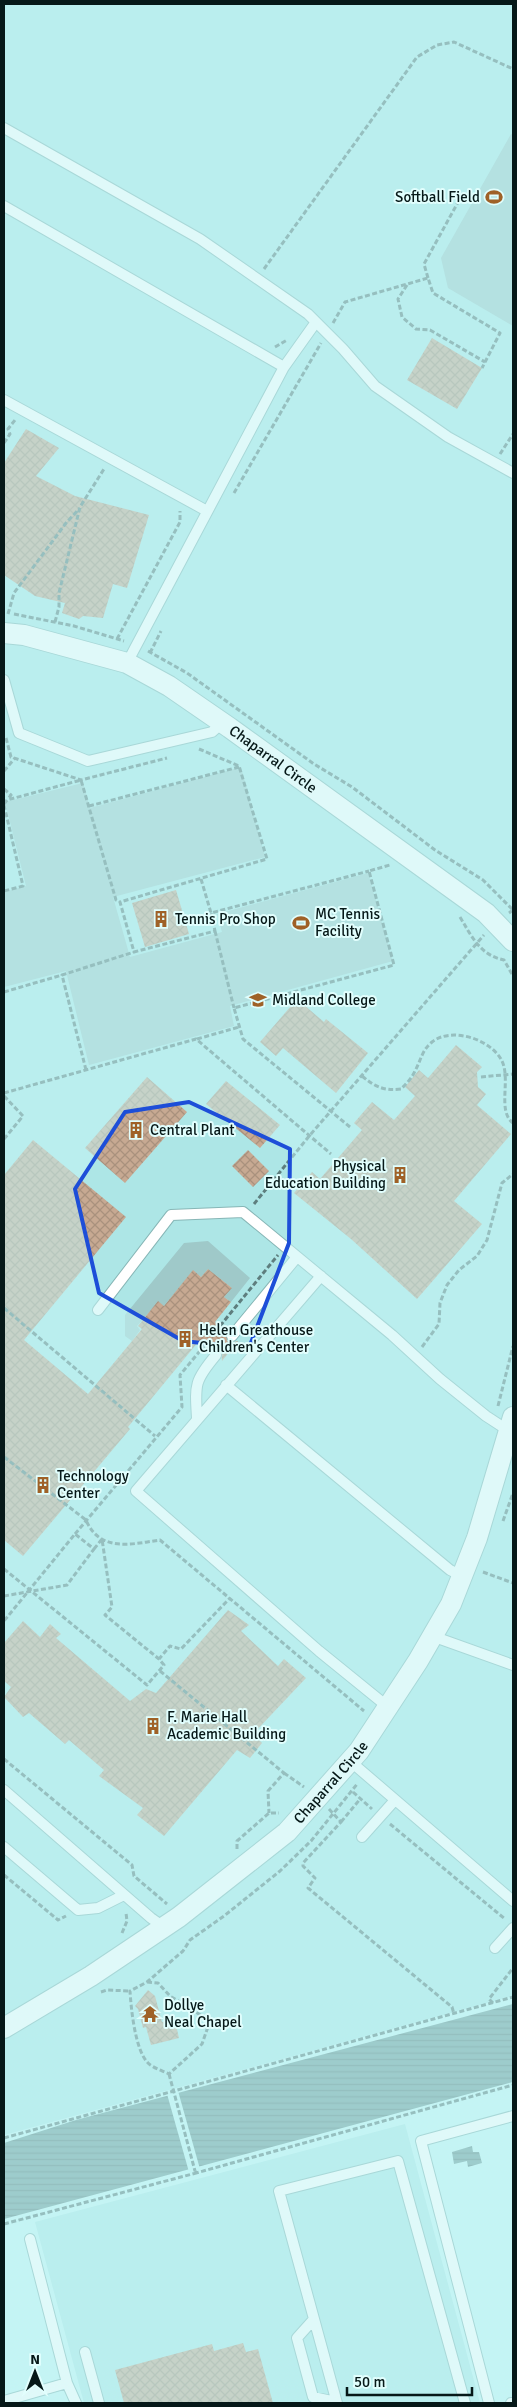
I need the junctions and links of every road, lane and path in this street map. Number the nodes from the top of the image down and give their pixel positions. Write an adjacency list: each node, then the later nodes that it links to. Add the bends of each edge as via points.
1 (513, 69): 6 (path, via 454,42 437,46 417,57)
2 (4, 128): 6 (lane, via 200,239)
3 (462, 195): 5 (path, via 424,264)
4 (4, 206): 11 (lane)
5 (428, 278): 7 (path); 10 (path, via 433,293 500,333)
6 (257, 279): 8 (lane)
7 (408, 284): 9 (path, via 345,302); 10 (path, via 398,299 402,317 416,329 430,330)
8 (316, 322): 9 (lane); 11 (lane)
9 (327, 333): 20 (lane, via 375,386 448,437); 22 (path)
10 (485, 362): 12 (path)
11 (284, 367): 25 (lane)
12 (482, 368)
13 (4, 400): 25 (lane)
14 (24, 423): 16 (path, via 15,419)
15 (4, 426): 16 (path)
16 (8, 429): 18 (path, via 10,434)
17 (513, 434): 20 (path)
18 (4, 443)
19 (98, 462): 24 (path, via 106,467)
20 (495, 463): 21 (lane)
21 (513, 473)
22 (231, 498)
23 (174, 505): 30 (path, via 181,512 180,522 118,638)
24 (80, 507): 26 (path, via 14,593); 27 (path)
25 (207, 511): 30 (lane)
26 (8, 614)
27 (55, 622)
28 (162, 629): 30 (path)
29 (4, 633): 30 (street, Chaparral Circle, via 24,635)
30 (126, 664): 32 (street, Chaparral Circle)
31 (4, 680): 32 (lane, via 19,733 88,761 212,732)
32 (223, 722): 45 (street, Chaparral Circle)
33 (4, 728): 36 (path, via 11,757)
34 (192, 751): 37 (path, via 201,749)
35 (174, 756): 39 (path)
36 (15, 758): 38 (path); 39 (path)
37 (239, 766): 43 (path); 47 (path, via 267,860)
38 (4, 771)
39 (81, 780): 41 (path); 49 (path, via 116,900)
40 (4, 789): 41 (path, via 11,795)
41 (7, 800): 42 (path)
42 (4, 805): 48 (path, via 23,886)
43 (89, 806)
44 (419, 837): 45 (path)
45 (396, 856): 46 (path, via 394,864); 53 (street, Chaparral Circle, via 486,913)
46 (369, 871): 52 (path); 61 (path, via 394,965)
47 (200, 879): 49 (path); 52 (path)
48 (4, 891)
49 (120, 902): 57 (path)
50 (456, 910): 56 (path)
51 (513, 910): 53 (path)
52 (211, 913): 54 (path)
53 (496, 923): 55 (street, Chaparral Circle); 56 (path)
54 (216, 931): 57 (path); 61 (path)
55 (513, 941)
56 (476, 943): 59 (path, via 490,957 504,960); 67 (path)
57 (134, 952): 58 (path)
58 (62, 975): 60 (path); 64 (path)
59 (513, 976)
60 (4, 992)
61 (234, 1008): 62 (path)
62 (239, 1027): 63 (path); 70 (path, via 243,1039)
63 (196, 1039): 64 (path); 73 (path)
64 (86, 1070): 69 (path)
65 (513, 1074): 66 (path)
66 (505, 1075): 67 (path, via 502,1062 491,1046 472,1037 453,1036 434,1040 422,1053 415,1073 401,1089 387,1091); 68 (path); 71 (path, via 504,1103)
67 (362, 1076): 70 (path)
68 (480, 1077)
69 (4, 1094): 74 (path, via 23,1116)
70 (331, 1112): 72 (path); 73 (path)
71 (513, 1123)
72 (350, 1127)
73 (310, 1135): 75 (path); 77 (path, via 254,1204)
74 (4, 1139)
75 (331, 1154)
76 (513, 1174): 87 (path, via 502,1183 487,1240 478,1256 459,1270 447,1285 440,1303 439,1324)
77 (260, 1210)
78 (285, 1246): 79 (lane); 82 (lane, via 243,1212 171,1215); 83 (path)
79 (297, 1257): 80 (lane); 84 (lane)
80 (321, 1276): 89 (lane); 91 (lane, via 432,1373)
81 (4, 1308): 92 (path)
82 (98, 1310)
83 (220, 1326)
84 (232, 1336)
85 (204, 1346): 92 (path, via 180,1375 182,1406)
86 (513, 1346): 91 (path)
87 (421, 1348)
88 (216, 1355): 90 (lane, via 201,1373 196,1387)
89 (226, 1384): 90 (lane); 100 (lane, via 450,1570)
90 (197, 1418): 110 (lane, via 136,1491 319,1651)
91 (506, 1423): 100 (street, Chaparral Circle, via 477,1538)
92 (155, 1436): 94 (path)
93 (4, 1456): 94 (path)
94 (86, 1520): 95 (path); 96 (path, via 91,1530)
95 (75, 1534): 97 (path); 102 (path)
96 (102, 1539): 97 (path); 104 (path, via 120,1546 160,1540); 107 (path, via 112,1607 105,1615)
97 (94, 1550): 102 (path, via 67,1585)
98 (4, 1569): 102 (path)
99 (483, 1572): 101 (path)
100 (462, 1576): 106 (street, Chaparral Circle, via 451,1604)
101 (513, 1583)
102 (30, 1591): 103 (path); 105 (path); 109 (path, via 147,1685)
103 (4, 1596)
104 (230, 1598): 107 (path, via 181,1649 170,1646); 110 (path, via 367,1713)
105 (4, 1621)
106 (432, 1636): 108 (lane); 110 (street, Chaparral Circle)
107 (159, 1659): 109 (path, via 164,1665)
108 (513, 1665)
109 (160, 1671): 113 (path)
110 (383, 1702): 112 (street, Chaparral Circle)
111 (4, 1759): 127 (path, via 132,1864 134,1876 162,1900 167,1904)
112 (350, 1762): 116 (street, Chaparral Circle); 118 (lane)
113 (284, 1773): 116 (path); 119 (path, via 268,1791)
114 (4, 1790): 126 (lane)
115 (353, 1792): 117 (path)
116 (317, 1798): 122 (path); 130 (street, Chaparral Circle, via 287,1832)
117 (361, 1798): 121 (path); 122 (path)
118 (395, 1800): 121 (lane); 128 (lane)
119 (269, 1813): 120 (path); 125 (path, via 237,1840)
120 (285, 1814)
121 (380, 1817): 123 (lane); 129 (path)
122 (341, 1822): 135 (path, via 303,1863 315,1878 308,1888 452,2007)
123 (362, 1837)
124 (4, 1847): 126 (lane, via 78,1910 98,1908)
125 (237, 1856)
126 (124, 1895): 130 (lane)
127 (175, 1899)
128 (513, 1901)
129 (510, 1924): 131 (lane)
130 (165, 1928): 136 (street, Chaparral Circle)
131 (495, 1948)
132 (513, 1968): 134 (path, via 489,1999)
133 (513, 1998): 134 (path)
134 (494, 2003): 135 (path)
135 (454, 2014): 140 (path)
136 (4, 2028)
137 (169, 2074): 137 (path, via 202,2044 210,2020 170,1996 158,1983 147,1982 130,1991 131,2011 148,2063); 141 (path, bridge)
138 (513, 2085): 141 (path)
139 (513, 2116): 152 (lane, via 421,2141)
140 (4, 2138)
141 (196, 2172): 142 (path)
142 (4, 2224)
143 (30, 2239): 146 (lane)
144 (314, 2319): 148 (lane); 148 (lane, via 297,2338 313,2397); 151 (lane, via 279,2191 398,2161)
145 (85, 2352): 150 (lane)
146 (67, 2383): 147 (lane); 149 (lane)
147 (4, 2401)
148 (337, 2402)
149 (76, 2403)
150 (100, 2403)
151 (465, 2403)
152 (489, 2403)

